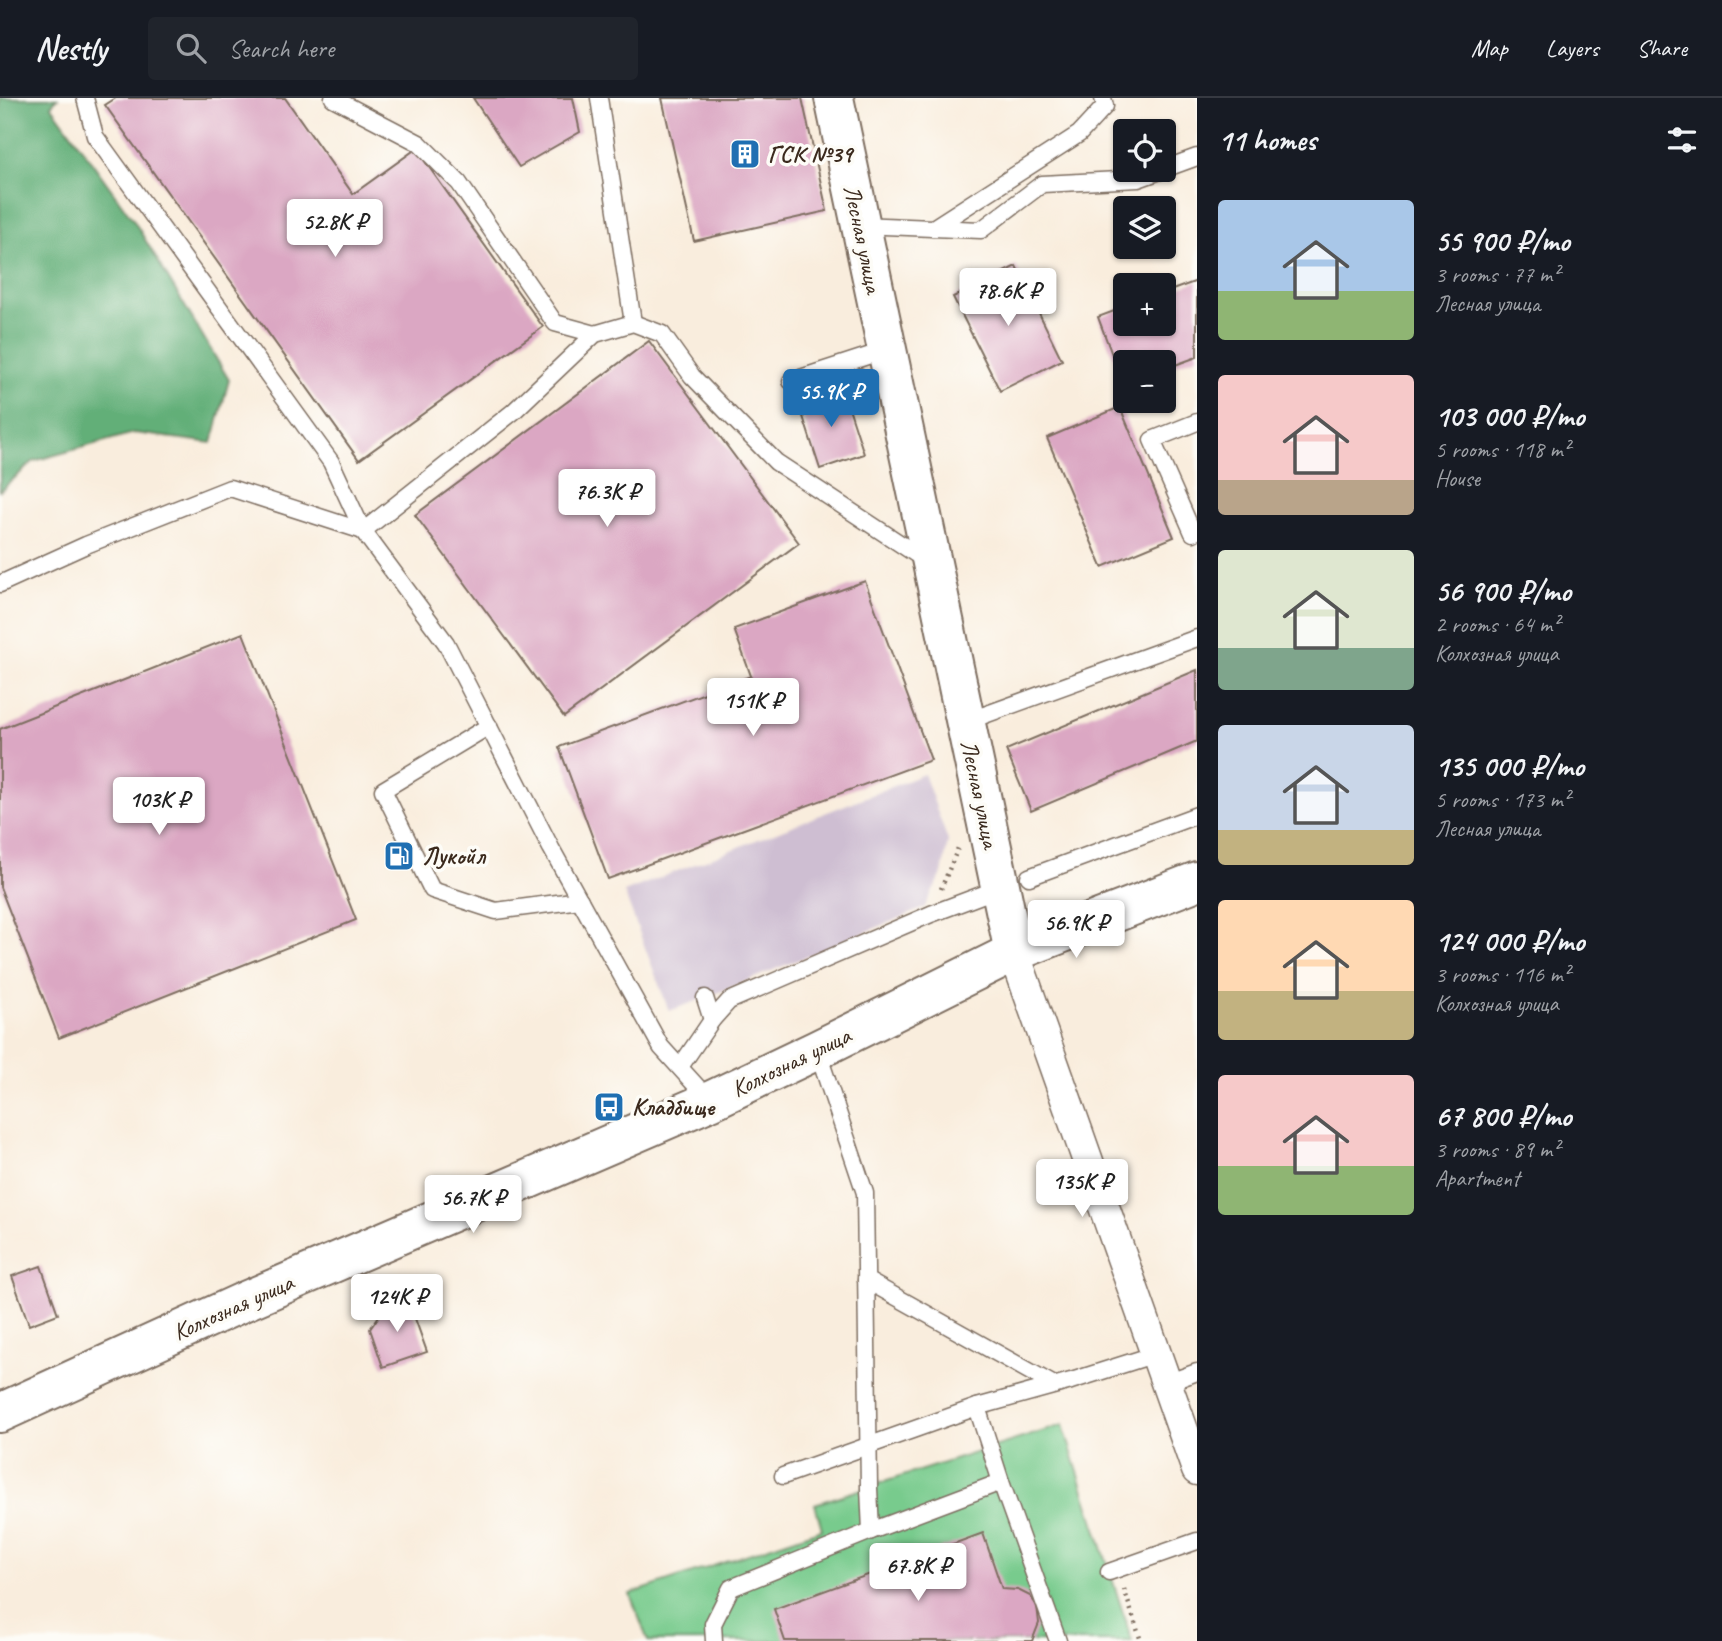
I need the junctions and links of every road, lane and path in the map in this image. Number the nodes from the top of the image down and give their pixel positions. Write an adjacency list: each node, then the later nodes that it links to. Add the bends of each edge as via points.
1 (85, 98): 16 (lane, via 95,136 331,462)
2 (333, 98): 12 (lane, via 419,143 459,183 555,323)
3 (599, 98): 11 (lane)
4 (834, 98): 9 (street, Лесная улица)
5 (1103, 98): 10 (lane, via 1104,106 1079,134)
6 (1197, 157): 7 (lane)
7 (1176, 165)
8 (1113, 180): 10 (lane, via 1042,184 981,230)
9 (860, 225): 10 (lane); 13 (street, Лесная улица)
10 (933, 228)
11 (633, 323): 12 (lane); 18 (lane, via 662,334 692,376 776,462)
12 (595, 334): 16 (lane, via 513,412)
13 (886, 349): 14 (lane); 18 (street, Лесная улица)
14 (791, 381)
15 (1197, 422): 17 (lane, via 1152,440 1193,533)
16 (363, 531): 19 (lane, via 230,488); 22 (lane, via 446,643)
17 (1197, 531)
18 (932, 564): 21 (street, Лесная улица)
19 (0, 584)
20 (1197, 638): 21 (lane)
21 (965, 722): 26 (street, Лесная улица)
22 (489, 726): 27 (lane); 27 (lane, via 383,790 432,890 496,911)
23 (1197, 815): 26 (lane)
24 (960, 843): 28 (path)
25 (1197, 881): 29 (street, Колхозная улица)
26 (1015, 882): 28 (lane); 29 (street, Лесная улица)
27 (580, 900): 33 (lane, via 661,1047)
28 (931, 914): 31 (lane, via 773,976 729,1002)
29 (1014, 952): 32 (street, Колхозная улица); 36 (street, Лесная улица)
30 (705, 998): 31 (lane)
31 (712, 1020): 33 (lane)
32 (817, 1051): 34 (street, Колхозная улица); 35 (lane, via 865,1193)
33 (680, 1067): 34 (lane)
34 (710, 1101): 41 (street, Колхозная улица, via 244,1301)
35 (866, 1280): 39 (lane); 42 (lane)
36 (1156, 1354): 38 (street, Лесная улица); 39 (lane)
37 (1197, 1372): 38 (lane)
38 (1167, 1383): 43 (street, Лесная улица)
39 (1054, 1385): 40 (lane)
40 (977, 1407): 42 (lane); 45 (lane)
41 (0, 1413)
42 (868, 1446): 44 (lane); 46 (lane)
43 (1197, 1470)
44 (783, 1476)
45 (1001, 1482): 46 (lane); 51 (lane)
46 (871, 1531): 50 (lane, via 731,1588 713,1624)
47 (1197, 1542): 48 (lane)
48 (1109, 1572)
49 (1123, 1585): 52 (path)
50 (714, 1641)
51 (1058, 1641)
52 (1141, 1641)

